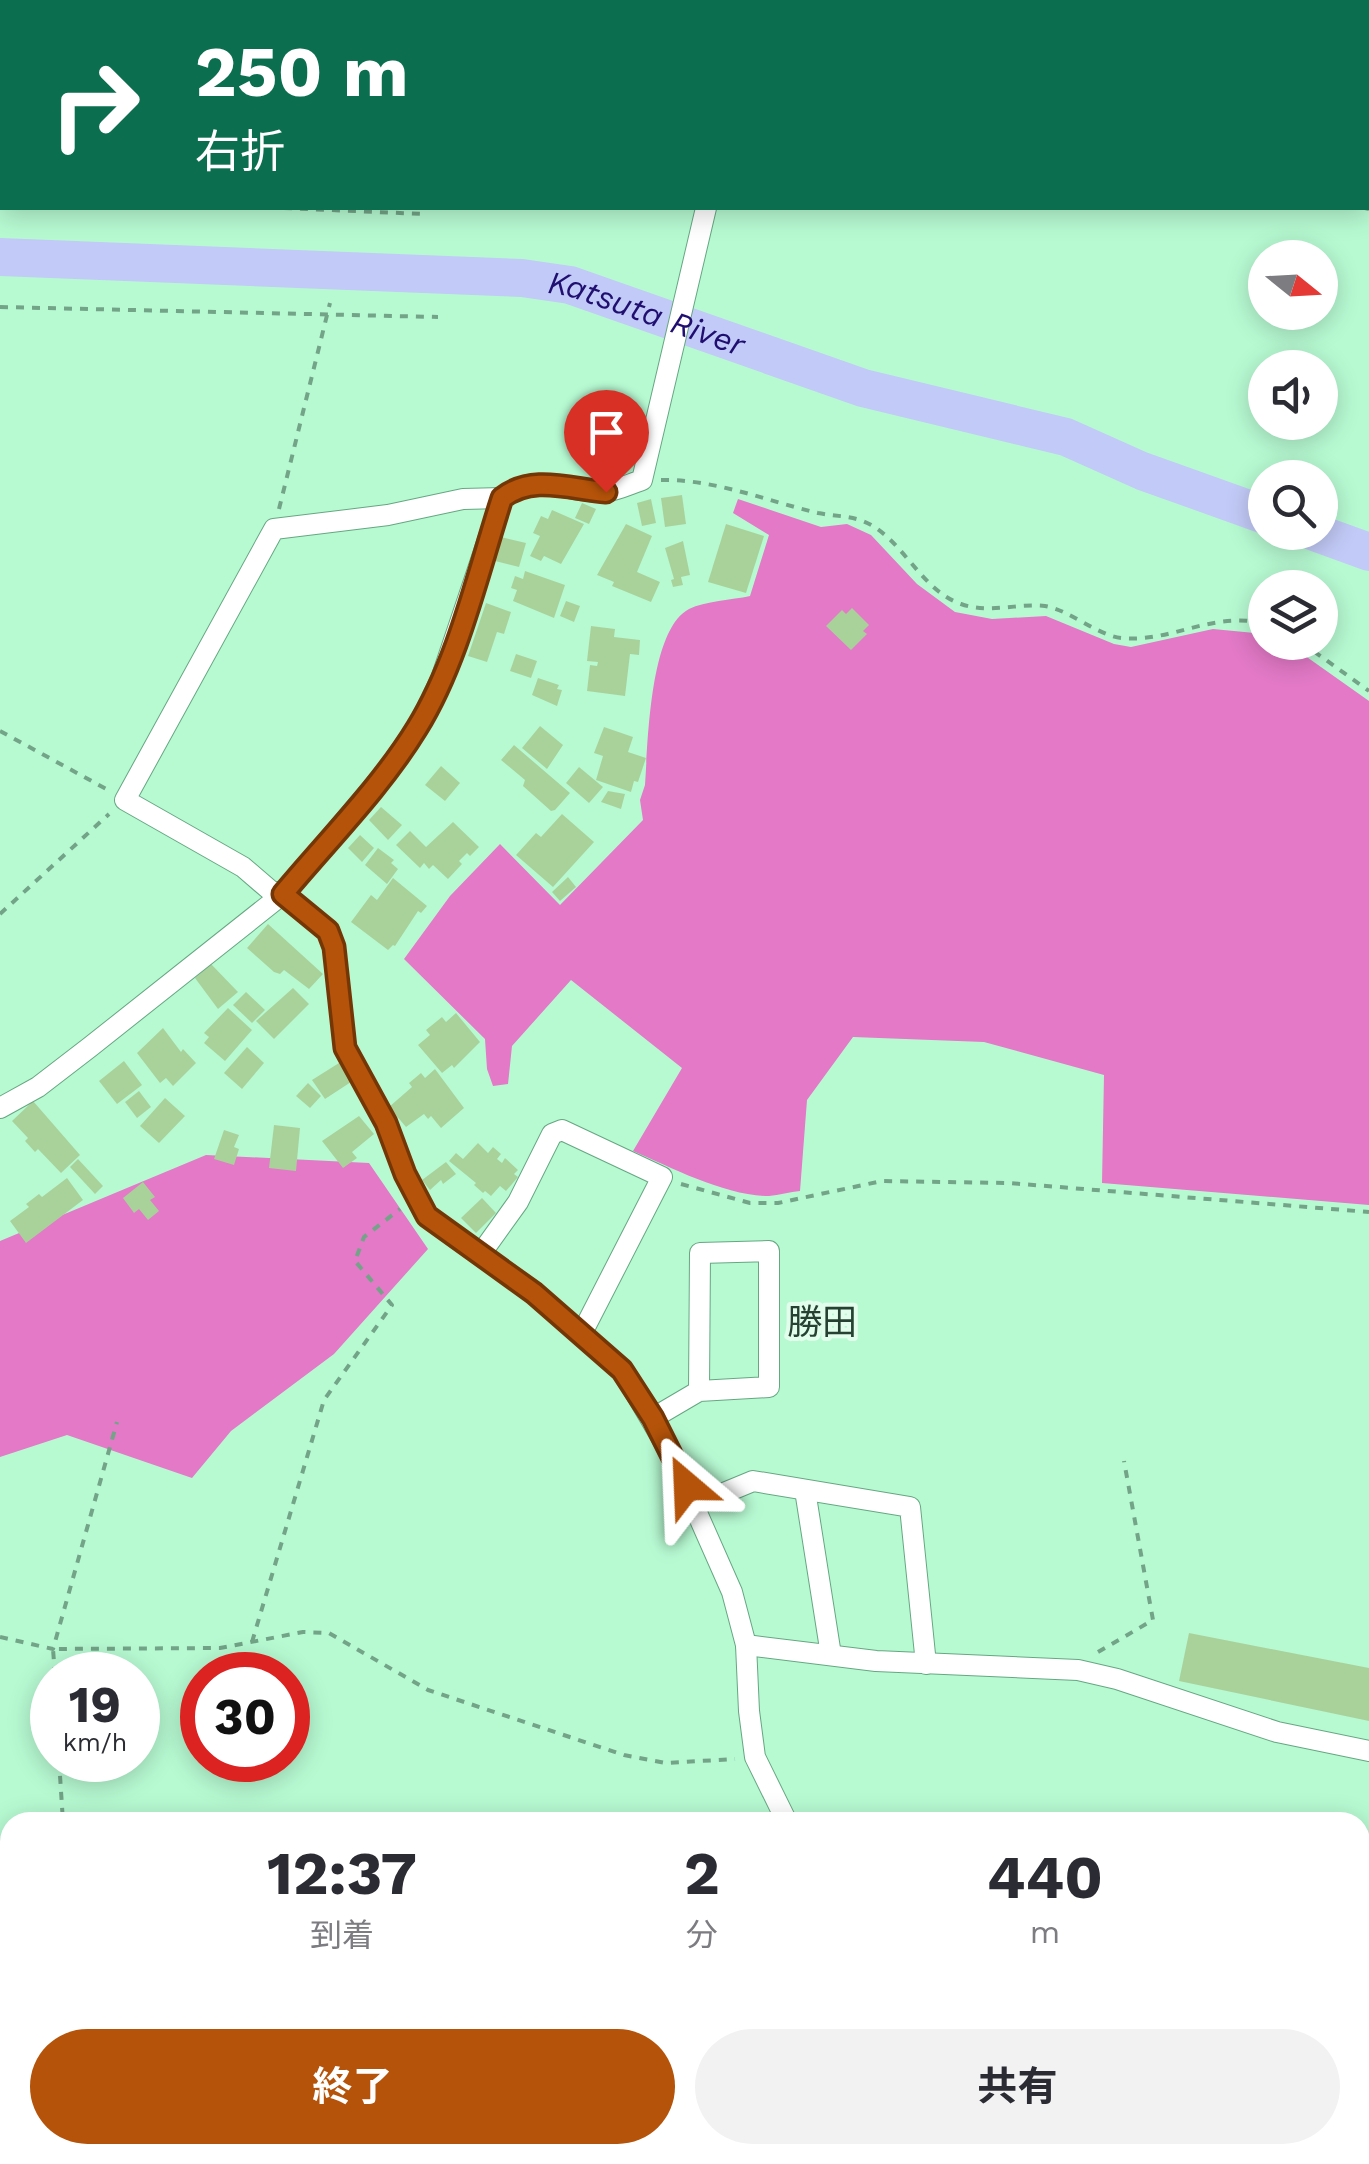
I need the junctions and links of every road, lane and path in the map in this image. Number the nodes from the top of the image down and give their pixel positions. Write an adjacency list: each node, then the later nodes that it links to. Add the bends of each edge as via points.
1 (376, 210): 3 (path)
2 (705, 210): 8 (street)
3 (422, 214)
4 (330, 303): 6 (path)
5 (0, 307): 6 (path)
6 (327, 315): 7 (path); 10 (path)
7 (438, 317)
8 (642, 480): 9 (street, via 606,492 538,483 517,486); 11 (path, via 720,486 856,517 960,604 1046,606 1118,638 1215,620)
9 (502, 498): 10 (street); 16 (street, via 418,726)
10 (274, 528): 15 (street)
11 (1248, 623)
12 (1326, 660): 13 (path)
13 (1369, 691)
14 (0, 730): 15 (path)
15 (125, 800): 16 (street); 17 (path)
16 (283, 894): 18 (street, via 90,1048); 20 (street, via 328,931 345,1048)
17 (0, 914)
18 (0, 1108)
19 (662, 1177): 21 (path, via 750,1202 778,1203 882,1181 1009,1183); 22 (street, via 562,1130 552,1134 518,1202); 23 (street)
20 (416, 1197): 22 (street, via 427,1216); 31 (path, via 364,1237 355,1261 392,1304 324,1400)
21 (1369, 1212)
22 (480, 1255): 23 (street)
23 (582, 1333): 25 (street, via 622,1370)
24 (699, 1391): 24 (street, via 769,1387 769,1251 700,1253); 25 (street)
25 (653, 1418): 29 (street)
26 (117, 1422): 33 (path)
27 (1124, 1461): 34 (path, via 1153,1620)
28 (805, 1490): 29 (street, via 753,1481); 35 (street); 36 (street, via 910,1507)
29 (696, 1505): 32 (street)
30 (0, 1637): 33 (path)
31 (252, 1642): 33 (path, via 188,1650); 38 (path, via 329,1633 428,1690 624,1756 666,1763)
32 (746, 1644): 35 (street); 38 (street)
33 (53, 1650)
34 (1098, 1652)
35 (831, 1656): 36 (street)
36 (926, 1664): 37 (street, via 1078,1670 1277,1732)
37 (1369, 1751)
38 (755, 1757): 41 (street)
39 (60, 1782): 40 (path)
40 (62, 1812)
41 (782, 1812)

